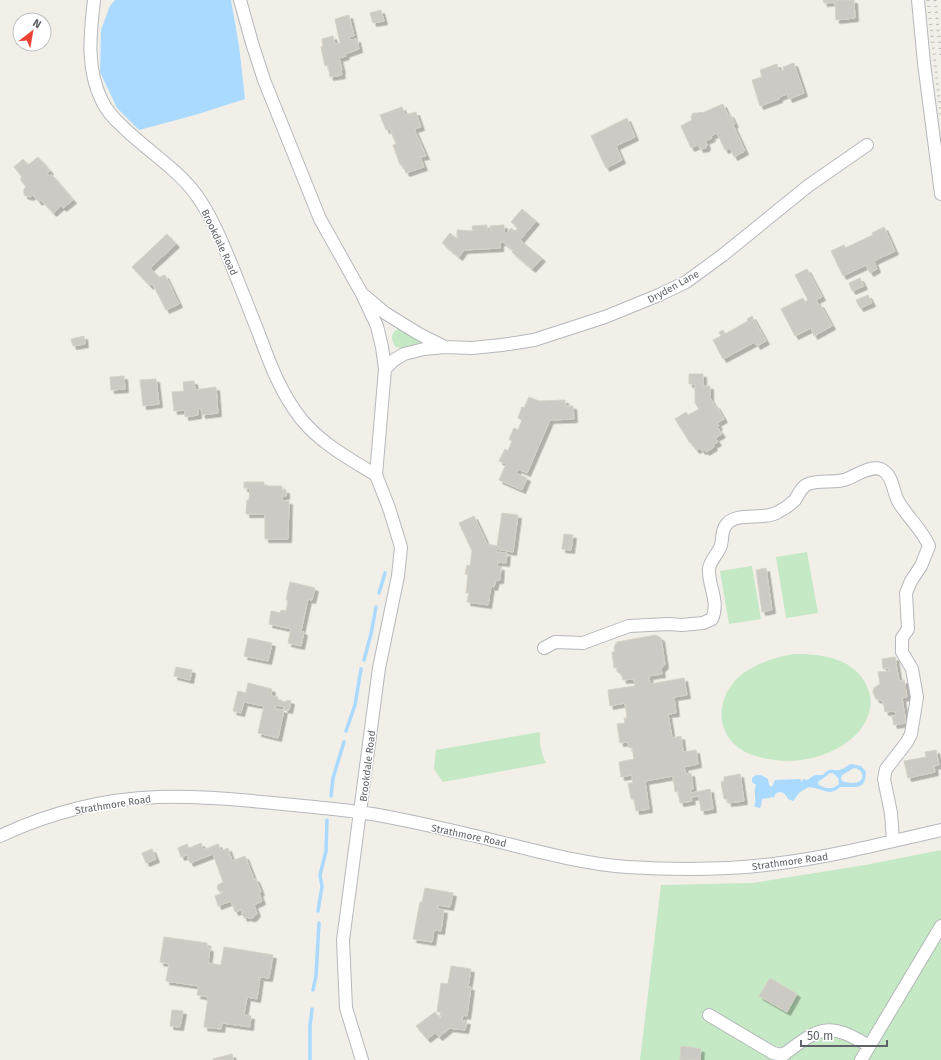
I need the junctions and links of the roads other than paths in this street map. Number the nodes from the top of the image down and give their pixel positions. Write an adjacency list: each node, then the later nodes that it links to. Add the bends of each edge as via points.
1 (94, 0): 9 (street, Brookdale Road, via 90,52 93,79 102,101 112,116 133,137 184,180 197,195 224,246 272,370 293,408 330,446)
2 (240, 0): 6 (street, Brookdale Road, via 264,80 320,219)
3 (918, 0): 5 (street)
4 (867, 145): 7 (street, Dryden Lane, via 808,186 686,282 659,295 605,317 534,340 502,346)
5 (941, 194)
6 (362, 294): 7 (street, Dryden Lane, via 385,313); 8 (street, Brookdale Road, via 377,326)
7 (445, 347): 8 (street, Dryden Lane, via 404,354)
8 (385, 369): 9 (street, Brookdale Road)
9 (376, 475): 11 (street, Brookdale Road, via 401,547 398,576 380,668)
10 (544, 648): 14 (street, via 555,642 582,643 629,626 682,625 703,623 712,619 716,612 709,568 719,550 722,531 726,524 733,519 766,517 776,513 786,508 807,484 835,482 877,468 884,471 889,476 897,499 929,546 906,593 908,629 902,638 902,652 912,669 917,697 911,734 886,769 884,779)
11 (361, 812): 13 (street, Strathmore Road, via 223,798 157,797 130,799 73,810 41,819); 14 (street, Strathmore Road, via 578,860 627,867 754,866 836,854); 19 (street, Brookdale Road, via 343,940 346,1008)
12 (941, 830): 14 (street, Strathmore Road)
13 (0, 836)
14 (893, 841)
15 (941, 926): 17 (street)
16 (709, 1015): 18 (street)
17 (869, 1046): 18 (street, via 851,1035 833,1029 807,1036); 20 (street)
18 (779, 1057)
19 (362, 1060)
20 (861, 1060)

